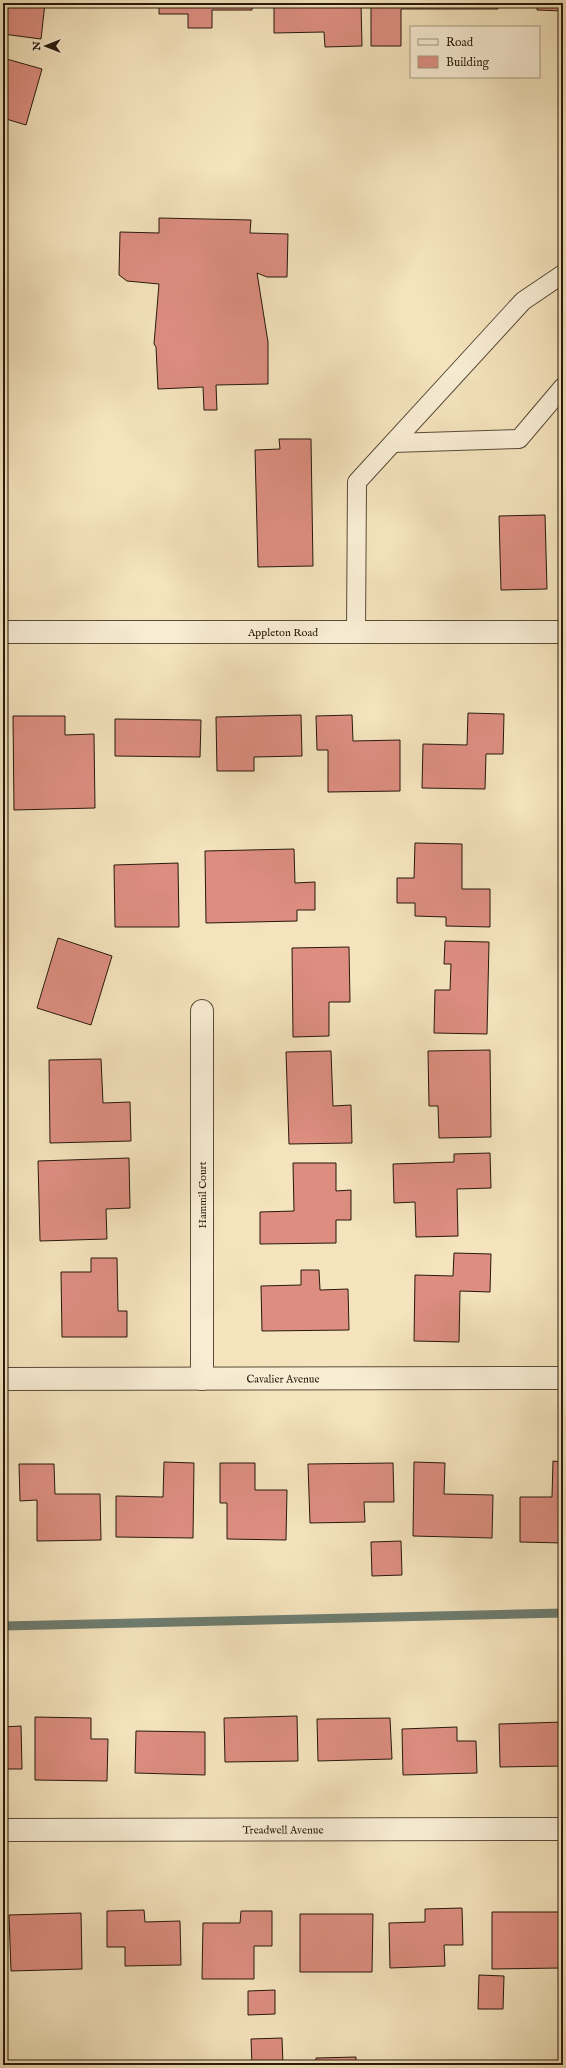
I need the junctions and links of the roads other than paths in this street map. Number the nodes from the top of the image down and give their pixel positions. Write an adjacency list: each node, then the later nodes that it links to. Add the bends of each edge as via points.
1 (563, 274): 3 (lane, via 523,301)
2 (563, 387): 3 (lane, via 519,439)
3 (392, 443): 5 (lane, via 357,482)
4 (3, 632): 5 (street, Appleton Road)
5 (356, 632): 6 (street, Appleton Road)
6 (563, 632)
7 (202, 1011): 10 (street, Hammil Court)
8 (563, 1378): 10 (street, Cavalier Avenue)
9 (3, 1379): 10 (street, Cavalier Avenue)
10 (202, 1379)
11 (563, 1829): 12 (street, Treadwell Avenue)
12 (3, 1830)

